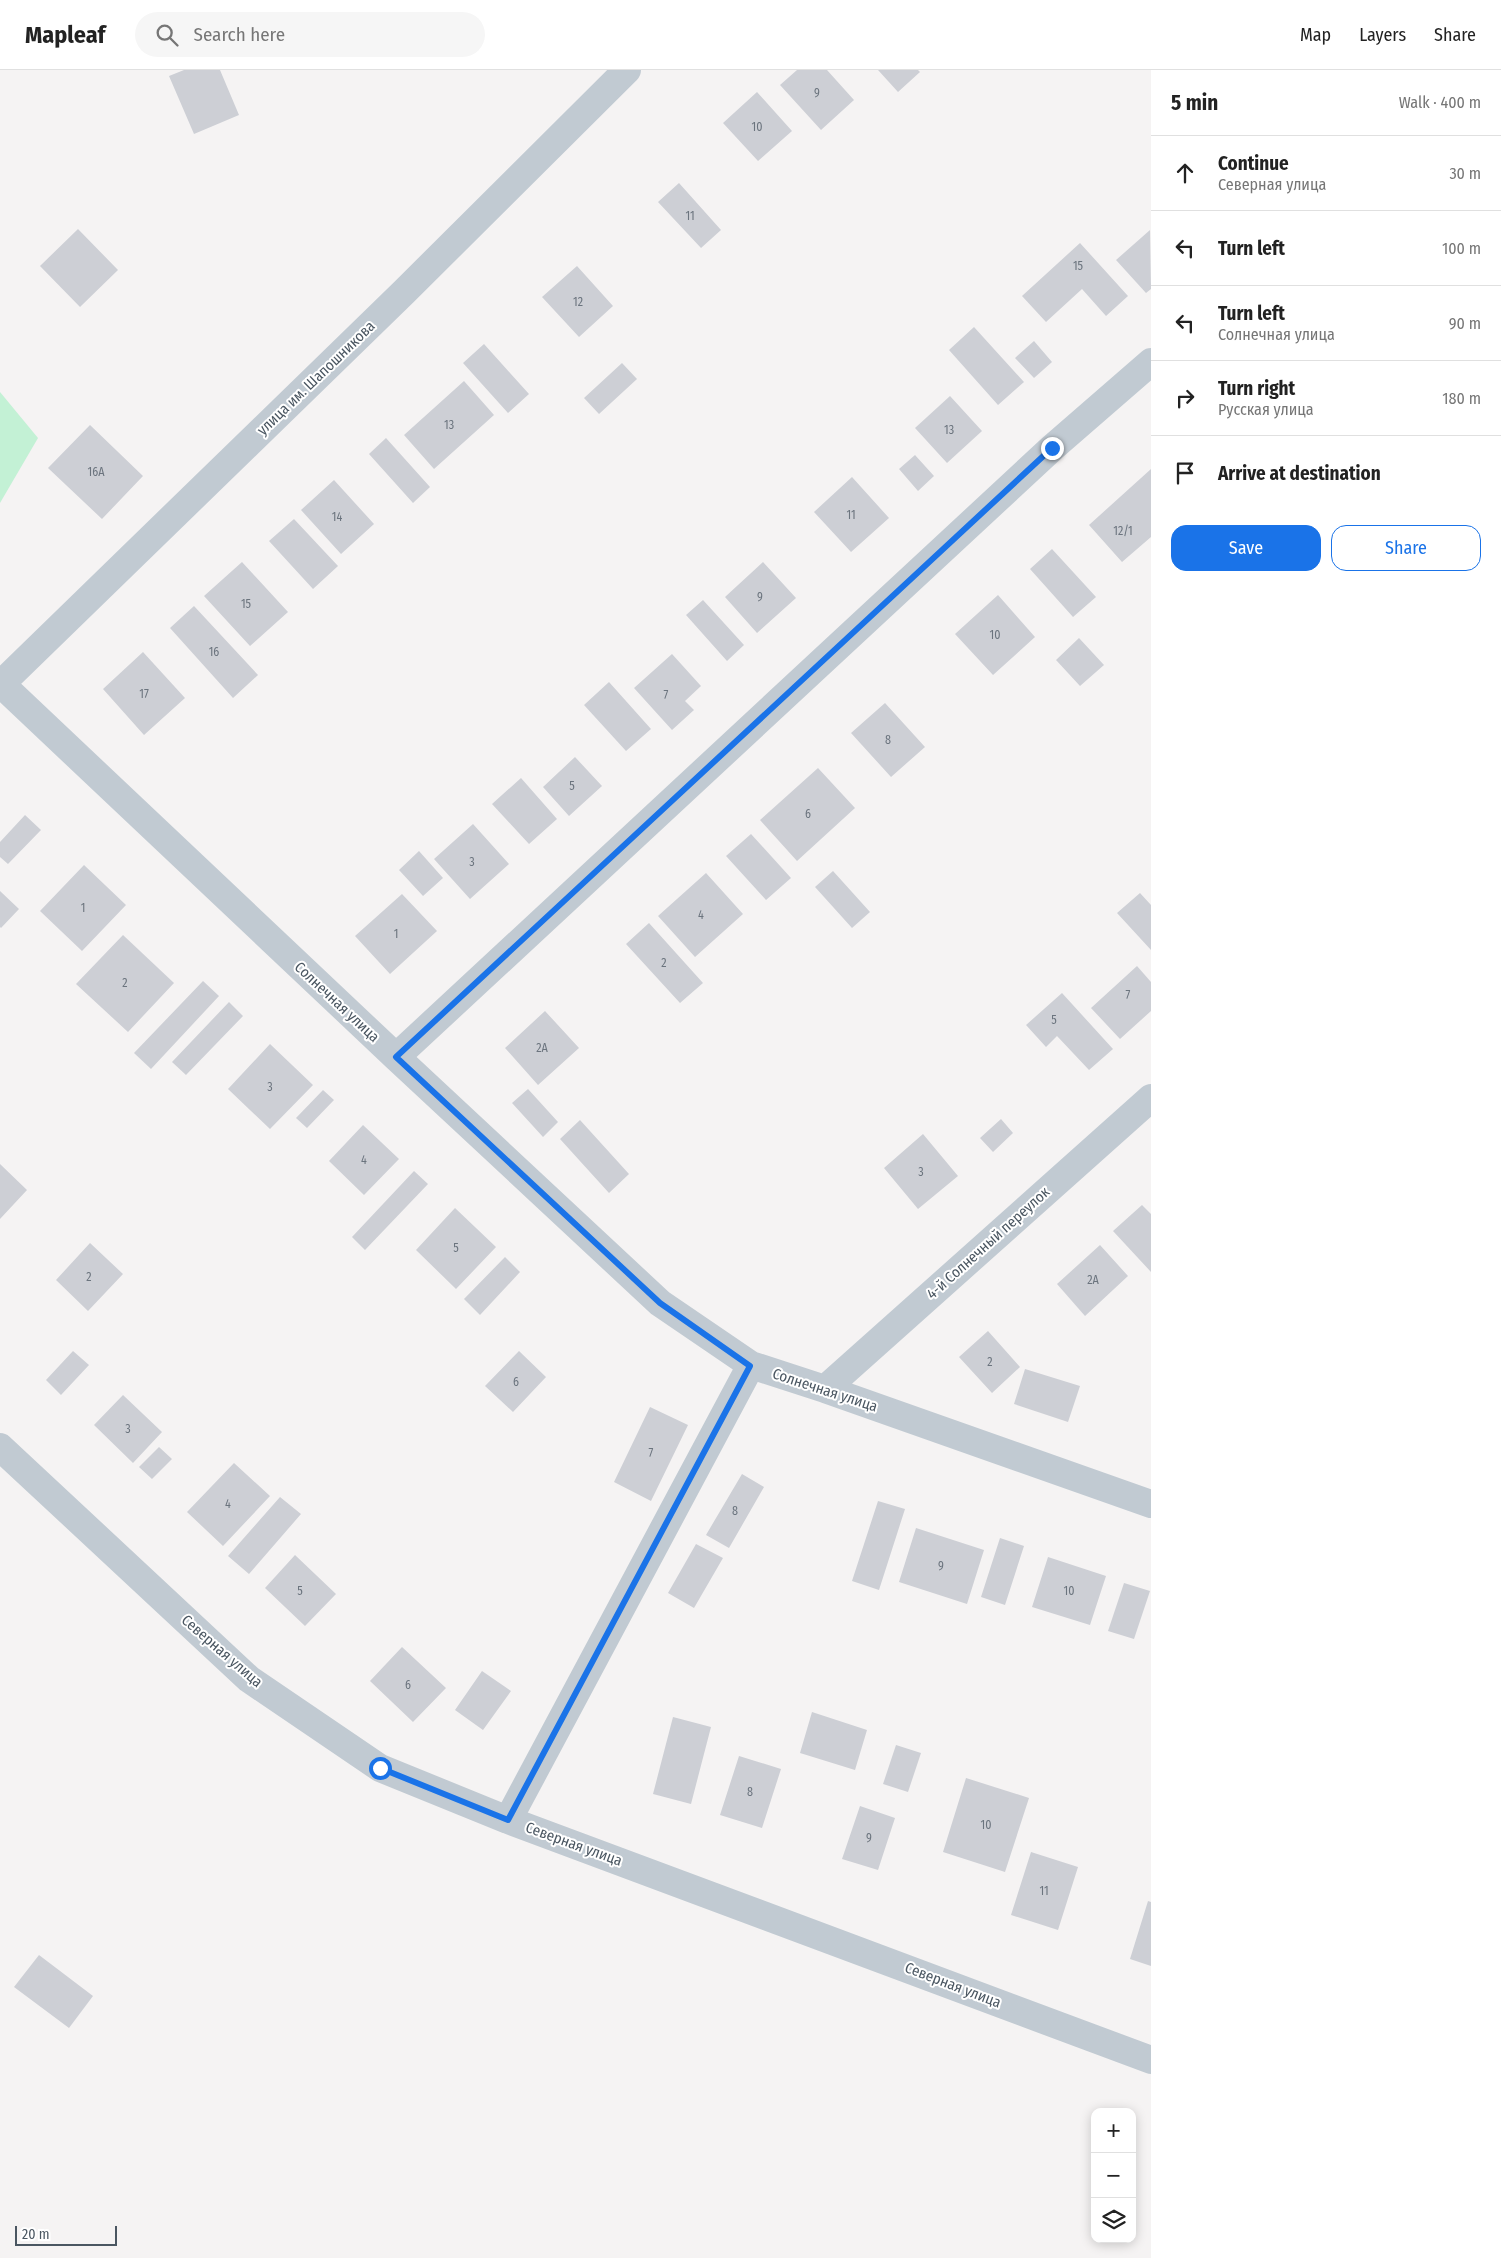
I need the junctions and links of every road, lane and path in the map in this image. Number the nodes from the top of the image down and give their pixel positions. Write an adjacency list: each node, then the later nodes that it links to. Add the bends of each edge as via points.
1 (627, 70): 3 (street, улица им. Шапошникова)
2 (1151, 362): 4 (street, via 1052,448)
3 (1, 685): 4 (street, Солнечная улица)
4 (396, 1057): 6 (street, Солнечная улица, via 660,1303)
5 (1151, 1098): 7 (street, 4-й Солнечный переулок)
6 (750, 1366): 7 (street, Солнечная улица); 10 (street)
7 (825, 1389): 9 (street, Солнечная улица)
8 (0, 1447): 10 (street, Северная улица, via 249,1679 380,1768)
9 (1151, 1504)
10 (508, 1820): 11 (street, Северная улица)
11 (1151, 2060)

